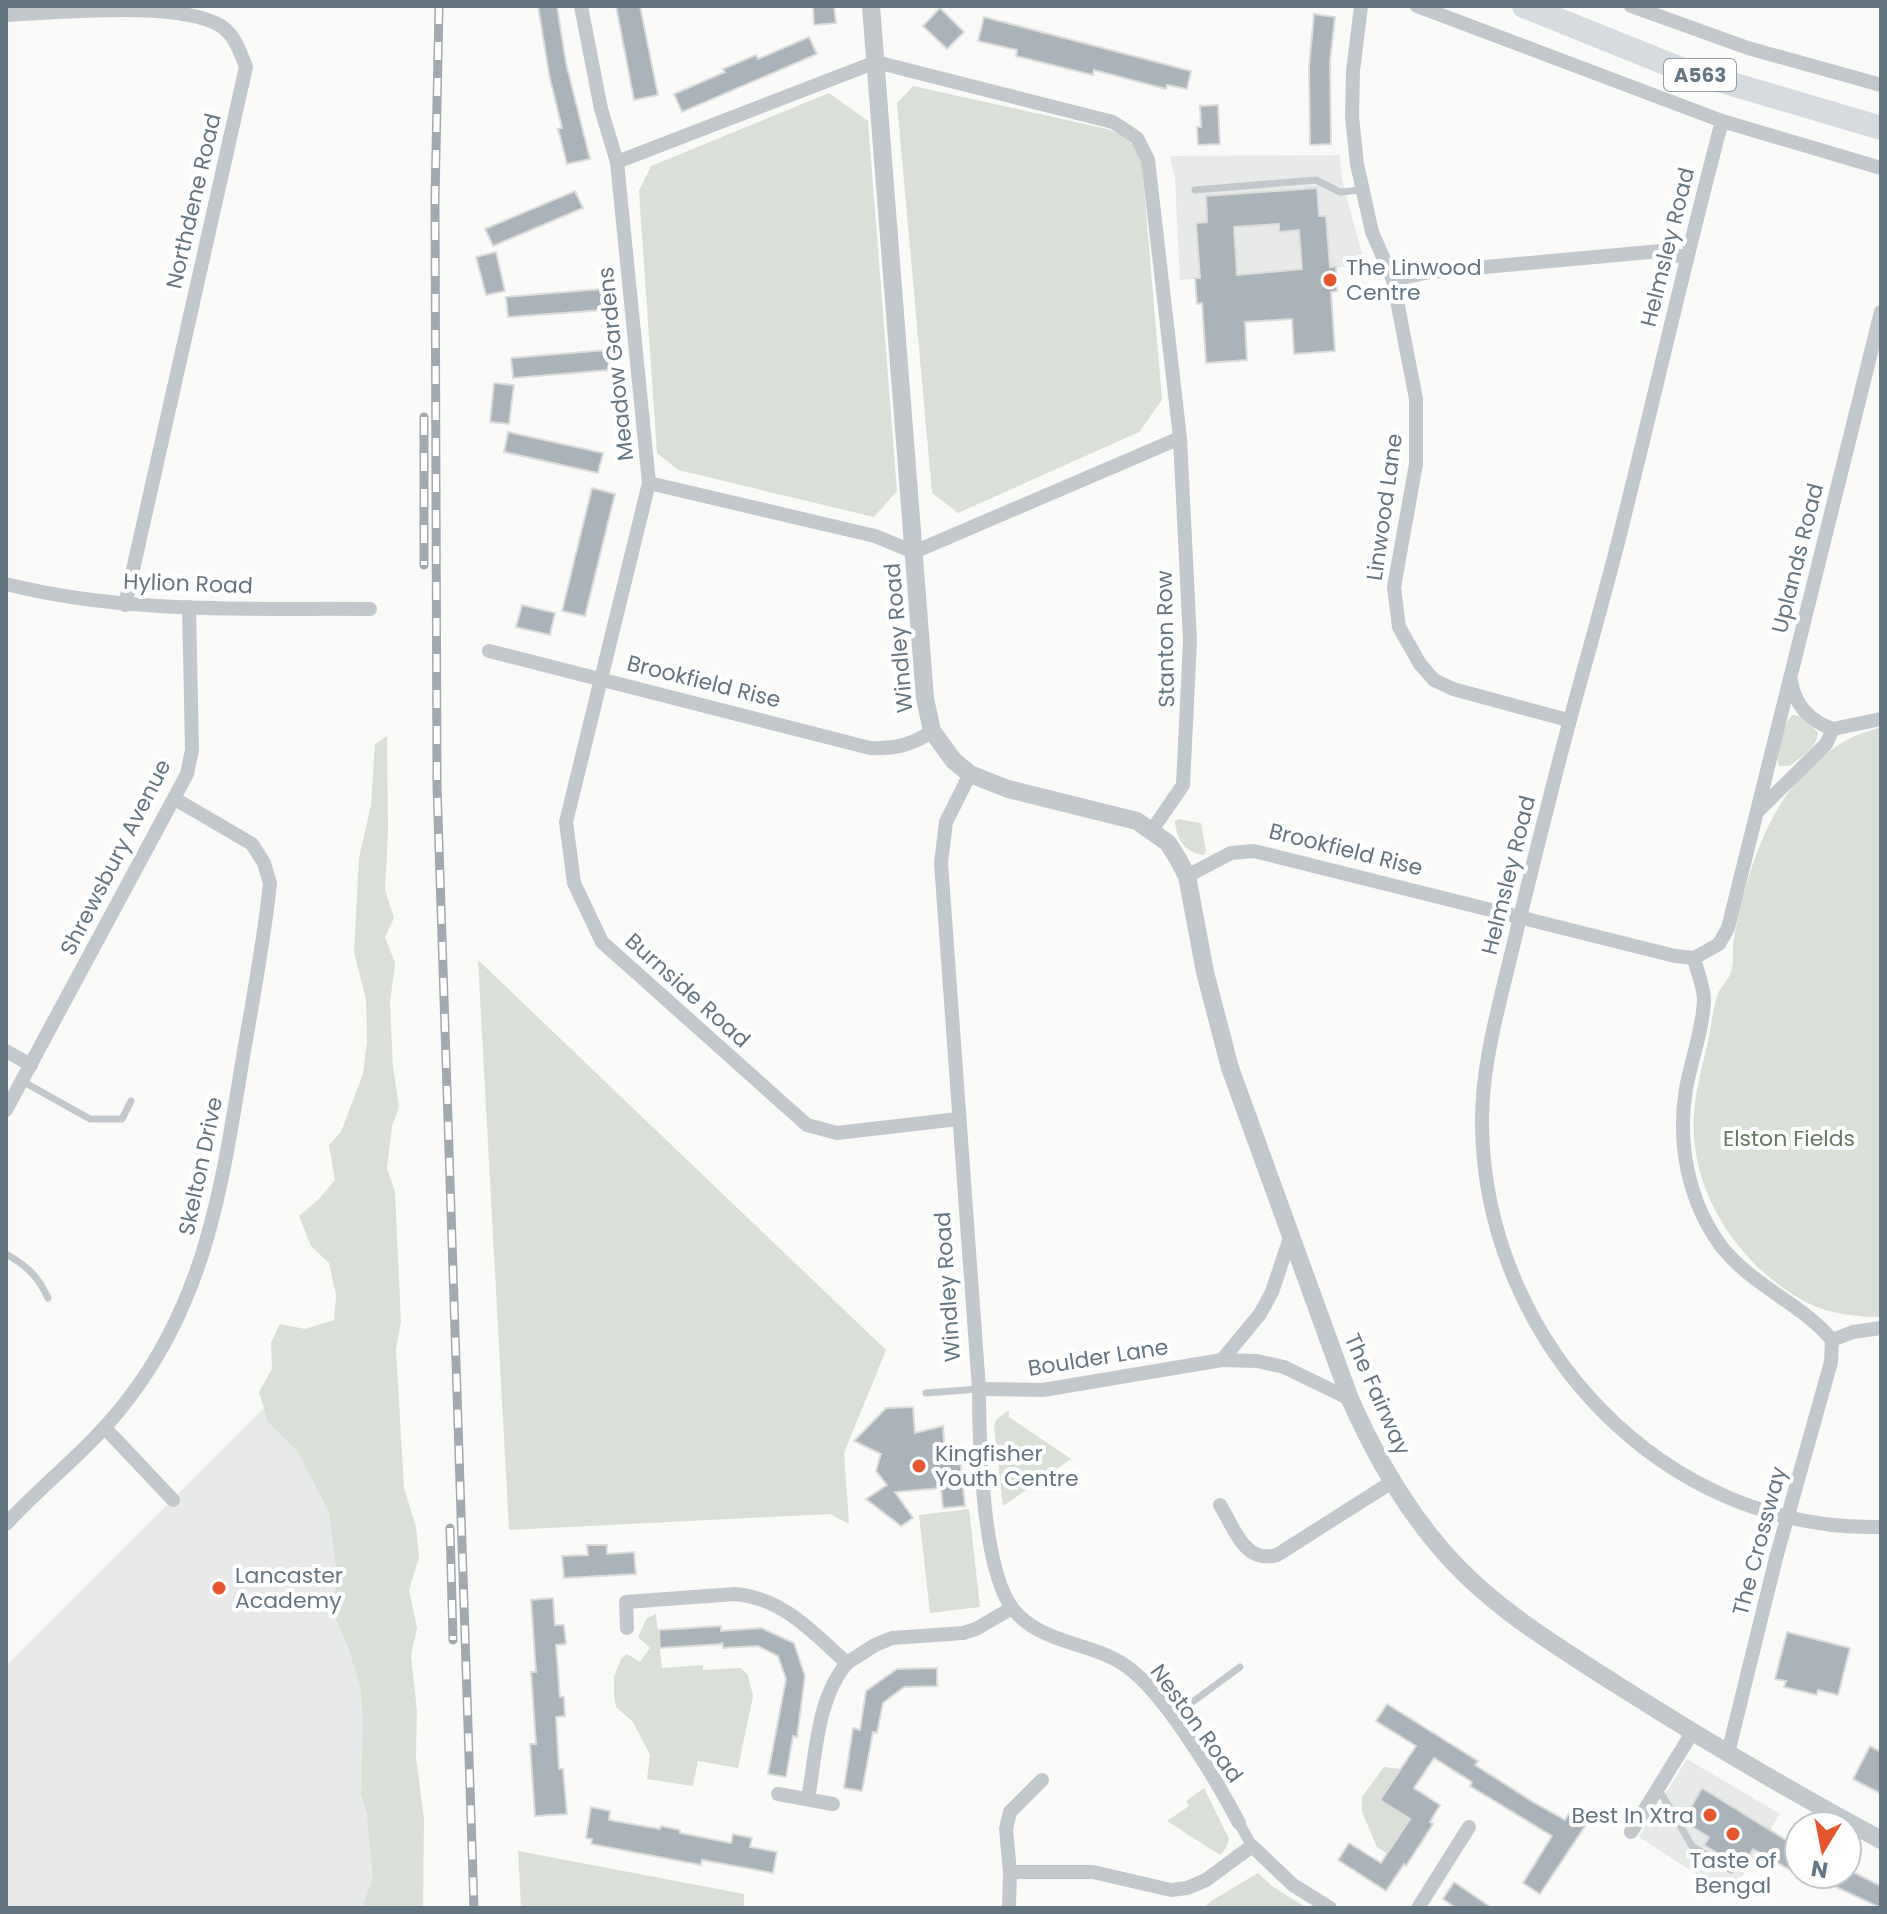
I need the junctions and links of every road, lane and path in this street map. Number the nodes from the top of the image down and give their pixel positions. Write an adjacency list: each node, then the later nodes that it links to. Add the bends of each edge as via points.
1 (581, 6): 12 (street, Meadow Gardens)
2 (871, 6): 8 (street, Windley Road)
3 (1361, 6): 15 (street, Linwood Lane, via 1352,117)
4 (1417, 6): 10 (street)
5 (1524, 6): 11 (highway, A563, via 1678,68)
6 (1631, 6): 9 (street, via 1748,48)
7 (6, 15): 23 (street, Northdene Road, via 155,9 198,15 222,26 246,67)
8 (876, 62): 12 (street); 19 (street, via 1113,122 1137,138 1148,160); 21 (street, Windley Road)
9 (1881, 85)
10 (1722, 121): 13 (street); 16 (street, Helmsley Road)
11 (1881, 128)
12 (617, 162): 20 (street, Meadow Gardens)
13 (1881, 168)
14 (1195, 190): 15 (lane, via 1316,180 1340,192)
15 (1361, 190): 17 (street, Linwood Lane)
16 (1686, 258): 17 (street, via 1661,251); 30 (street, Helmsley Road, via 1623,522)
17 (1393, 280): 30 (street, Linwood Lane, via 1418,428 1394,587 1399,627 1434,680)
18 (1881, 312): 27 (street, Uplands Road)
19 (1180, 438): 21 (street); 36 (street, Stanton Row, via 1190,641 1185,770 1176,799)
20 (649, 483): 21 (street, Meadow Gardens, via 875,536); 28 (street, Burnside Road)
21 (914, 552): 32 (street, Windley Road)
22 (6, 584): 23 (street, Hylion Road)
23 (125, 605): 24 (street, Hylion Road)
24 (189, 607): 25 (street, Hylion Road); 34 (street, Shrewsbury Avenue, via 192,750)
25 (370, 609)
26 (489, 651): 28 (street, Brookfield Rise)
27 (1790, 677): 31 (street, via 1796,702); 35 (street, Uplands Road)
28 (602, 680): 32 (street, Brookfield Rise, via 870,748 893,749); 45 (street, Burnside Road, via 566,822 574,883 602,942 807,1125 837,1133)
29 (1881, 719): 31 (street)
30 (1568, 720): 38 (street, Helmsley Road)
31 (1833, 729): 35 (street, via 1826,744)
32 (932, 731): 33 (street, Windley Road)
33 (970, 774): 36 (street); 45 (street, Windley Road, via 946,822 941,863)
34 (175, 799): 41 (street, Shrewsbury Avenue); 55 (street, Skelton Drive, via 252,844 264,863 269,895 226,1168 212,1225 179,1315 151,1367)
35 (1755, 814): 39 (street, via 1728,928 1719,944)
36 (1152, 830): 37 (street, via 1168,843)
37 (1187, 876): 38 (street, Brookfield Rise, via 1231,853 1254,851); 46 (street, The Fairway, via 1230,1068)
38 (1520, 919): 39 (street, Brookfield Rise); 59 (street, Helmsley Road, via 1489,1047 1482,1132 1492,1207 1521,1296 1572,1380 1633,1440 1707,1486)
39 (1694, 958): 50 (street, via 1704,997 1686,1091 1683,1140 1693,1190 1710,1229 1738,1265)
40 (6, 1051): 41 (street)
41 (31, 1065): 42 (street, Shrewsbury Avenue)
42 (22, 1081): 43 (lane, via 90,1119 122,1119); 44 (street, Shrewsbury Avenue)
43 (131, 1101)
44 (6, 1110)
45 (958, 1119): 52 (street, Windley Road)
46 (1290, 1238): 51 (street, via 1260,1314); 54 (street, The Fairway)
47 (6, 1254): 48 (lane, via 39,1279)
48 (48, 1298)
49 (1881, 1328): 50 (street)
50 (1832, 1340): 59 (street, The Crossway, via 1831,1362)
51 (1222, 1360): 52 (street, Boulder Lane, via 1043,1390); 54 (street, Boulder Lane, via 1284,1367)
52 (979, 1389): 53 (lane); 62 (street, Neston Road, via 990,1547)
53 (926, 1393)
54 (1350, 1399): 56 (street, The Fairway)
55 (105, 1428): 57 (street); 60 (street, Skelton Drive)
56 (1392, 1482): 58 (street, via 1265,1558 1246,1548); 67 (street, The Fairway, via 1438,1546 1517,1621)
57 (173, 1500)
58 (1220, 1505)
59 (1787, 1516): 61 (street, Helmsley Road); 68 (street, The Crossway)
60 (6, 1524)
61 (1881, 1527)
62 (1012, 1608): 64 (street, via 963,1633 892,1638); 66 (street, Neston Road, via 1049,1636 1127,1666)
63 (627, 1628): 64 (street, via 626,1602 749,1595 778,1605)
64 (847, 1663): 72 (street, via 829,1693)
65 (1240, 1667): 66 (lane)
66 (1172, 1717): 74 (street, Neston Road)
67 (1692, 1733): 68 (street, The Fairway); 70 (street)
68 (1728, 1753): 77 (street, The Fairway)
69 (1042, 1780): 80 (street, via 1010,1812)
70 (1658, 1788): 76 (street); 79 (lane, via 1692,1846)
71 (778, 1794): 72 (street)
72 (808, 1799): 73 (street)
73 (833, 1804)
74 (1239, 1823): 78 (street)
75 (1469, 1827): 83 (street)
76 (1631, 1832)
77 (1881, 1840)
78 (1252, 1846): 80 (street, via 1206,1880 1171,1890 1093,1872); 82 (street, via 1293,1885)
79 (1731, 1870)
80 (1010, 1872): 81 (street)
81 (1009, 1908)
82 (1330, 1908)
83 (1418, 1908)

